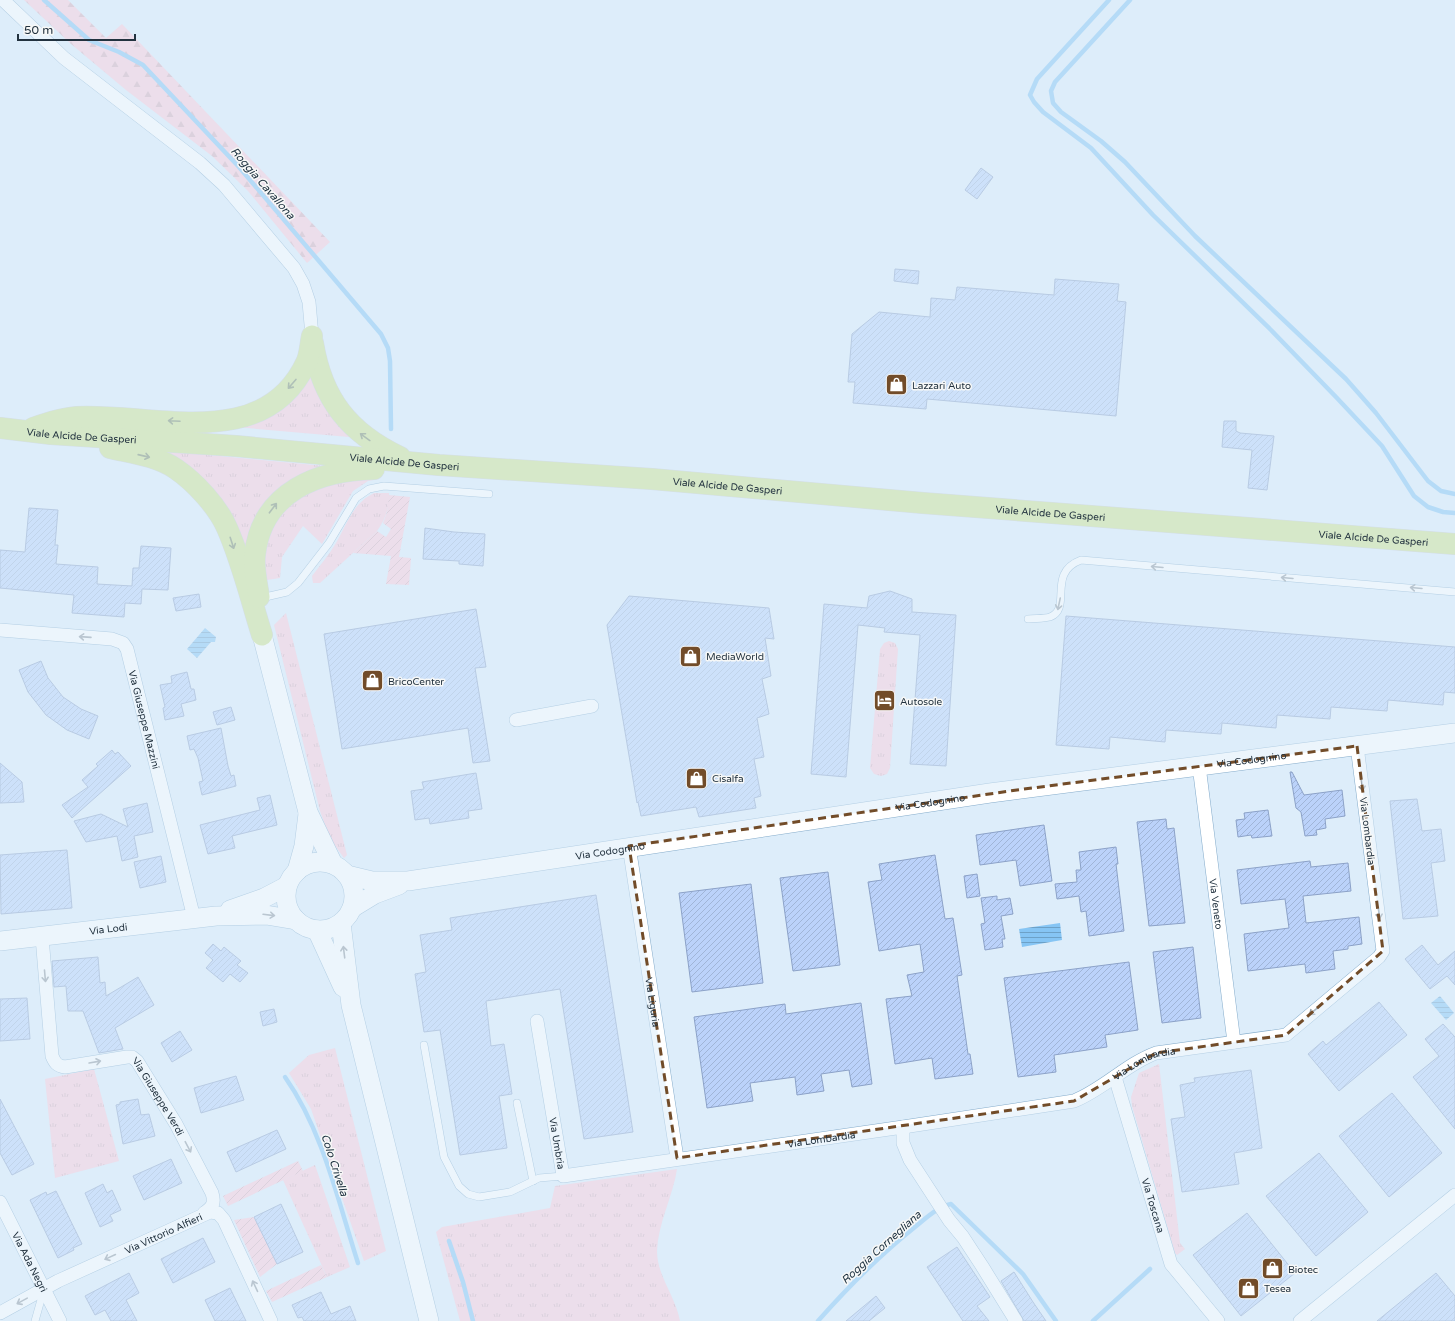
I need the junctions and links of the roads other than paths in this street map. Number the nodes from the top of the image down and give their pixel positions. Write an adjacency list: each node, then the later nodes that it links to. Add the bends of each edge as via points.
1 (3, 0): 2 (street, via 64,58 200,163 224,185 294,268 303,284 308,302)
2 (312, 336): 4 (main road, one-way to 4, via 307,361 297,379 283,395 266,408 243,417 217,422 77,417 54,421); 6 (main road, one-way to 2, via 362,436 346,419 322,380)
3 (0, 428): 4 (main road, Viale Alcide De Gasperi)
4 (25, 431): 5 (main road, Viale Alcide De Gasperi)
5 (51, 434): 6 (main road, Viale Alcide De Gasperi, via 236,446); 11 (main road, one-way to 11, via 152,458 176,469 214,506 227,527)
6 (411, 462): 7 (main road, Viale Alcide De Gasperi)
7 (439, 465): 9 (main road, Viale Alcide De Gasperi, via 652,479 923,503); 11 (main road, one-way to 7, via 255,556 258,535 274,506 285,495 316,478 345,471 372,468 402,470)
8 (489, 494): 11 (lane, via 392,486 369,489 356,498 329,543 298,583 280,594)
9 (1455, 544)
10 (1455, 592): 12 (lane, one-way to 12, via 1081,560 1072,563 1066,569 1062,579 1060,607 1056,613 1044,618)
11 (255, 599): 14 (main road)
12 (1028, 619)
13 (0, 630): 27 (street, Via Giuseppe Mazzini, one-way to 13, via 129,654 123,643 112,639)
14 (262, 635): 20 (street)
15 (592, 706): 16 (street)
16 (516, 720)
17 (1455, 733): 18 (street, Via Codognino)
18 (1357, 746): 19 (street, Via Codognino); 35 (street, Via Lombardia, one-way to 35, via 1383,951 1286,1035)
19 (1199, 766): 21 (street, Via Codognino, via 990,793); 35 (street, Via Veneto)
20 (308, 812): 22 (street); 23 (street, via 304,846)
21 (630, 846): 24 (street, Via Codognino); 40 (street, Via Liguria)
22 (340, 870): 23 (street, via 324,862 314,862 304,865); 24 (street, Via Codognino, via 372,881); 25 (street, via 352,885)
23 (292, 878): 26 (street, Via Lodi, via 264,898); 28 (street, via 287,904)
24 (408, 881): 25 (street, Via Codognino, via 375,894)
25 (352, 908): 29 (street)
26 (216, 916): 27 (street, Via Lodi); 28 (street, Via Lodi, one-way to 28, via 266,914)
27 (194, 918): 31 (street, Via Lodi)
28 (296, 920): 30 (street, via 302,925)
29 (341, 923): 30 (street); 33 (street, one-way to 29)
30 (318, 930): 33 (street)
31 (42, 937): 32 (street, Via Lodi); 45 (street, Via Giuseppe Verdi, one-way to 45, via 54,1062 59,1067 65,1067 127,1057 137,1061 176,1124 212,1193 214,1203)
32 (0, 941)
33 (351, 1005): 51 (street)
34 (537, 1021): 41 (street, Via Umbria)
35 (1234, 1042): 37 (street, Via Lombardia, via 1156,1053 1138,1061)
36 (424, 1045): 42 (lane, via 444,1157 459,1186 468,1194 479,1197 510,1192)
37 (1115, 1077): 39 (street, Via Lombardia, via 1074,1101); 53 (street, Via Toscana, via 1171,1264)
38 (518, 1103): 42 (lane)
39 (903, 1128): 40 (street, Via Lombardia); 52 (street, via 903,1143 910,1160)
40 (677, 1158): 41 (street, Via Umbria)
41 (563, 1176): 42 (lane)
42 (533, 1181)
43 (1455, 1195): 54 (street)
44 (0, 1202): 46 (street, Via Ada Negri)
45 (204, 1213): 46 (street, Via Vittorio Alfieri, one-way to 46); 50 (street, Via Vittorio Alfieri, one-way to 45, via 224,1220 218,1213)
46 (44, 1289): 47 (street, Via Vittorio Alfieri, one-way to 47); 48 (lane); 49 (street, Via Ada Negri)
47 (0, 1314)
48 (35, 1321)
49 (60, 1321)
50 (271, 1321)
51 (429, 1321)
52 (1016, 1321)
53 (1218, 1321)
54 (1300, 1321)

